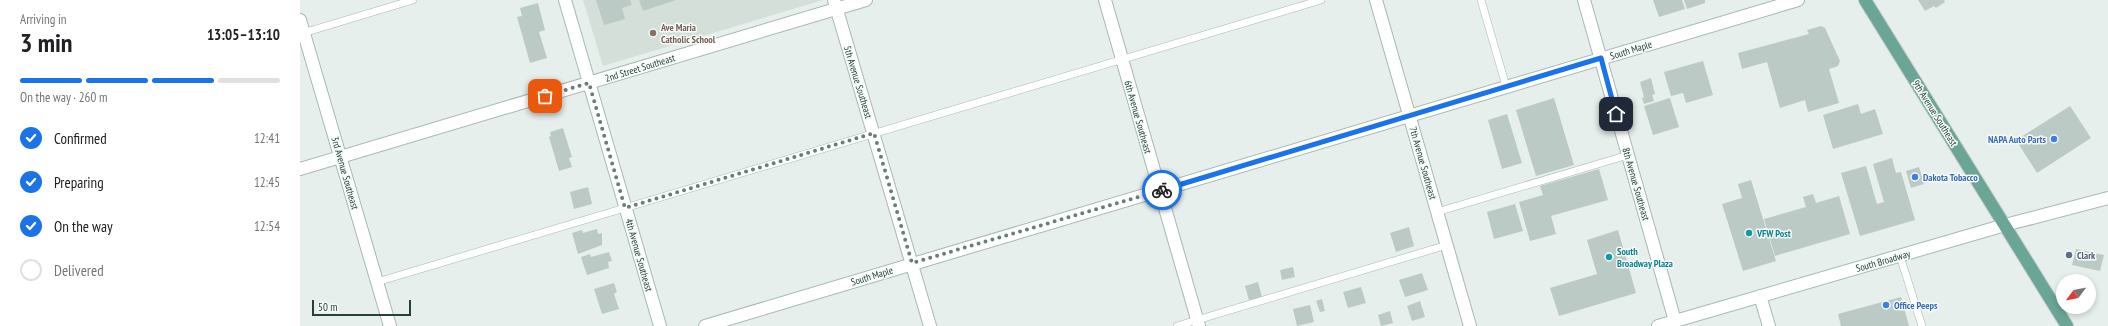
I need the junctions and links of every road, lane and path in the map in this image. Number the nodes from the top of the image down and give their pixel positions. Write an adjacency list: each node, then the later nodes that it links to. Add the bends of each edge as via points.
1 (413, 0): 13 (lane)
2 (565, 0): 16 (street, 4th Avenue Southeast)
3 (866, 0): 11 (street, 2nd Street Southeast)
4 (1105, 0): 15 (street, 6th Avenue Southeast)
5 (1321, 0): 15 (lane)
6 (1376, 0): 18 (street, 7th Avenue Southeast)
7 (1481, 0): 17 (lane)
8 (1584, 0): 14 (street, 8th Avenue Southeast)
9 (1798, 0): 14 (street, South Maple)
10 (1865, 0): 27 (main road, 9th Avenue Southeast)
11 (835, 4): 16 (street, 2nd Street Southeast); 19 (street, 5th Avenue Southeast)
12 (300, 20): 13 (street, 3rd Avenue Southeast)
13 (302, 33): 21 (street, 3rd Avenue Southeast)
14 (1601, 58): 17 (street, South Maple); 20 (street, 8th Avenue Southeast)
15 (1122, 60): 19 (lane); 23 (street, 6th Avenue Southeast)
16 (589, 83): 21 (street, 2nd Street Southeast); 25 (street, 4th Avenue Southeast)
17 (1506, 86): 18 (street, South Maple)
18 (1409, 115): 23 (street, South Maple); 26 (street, 7th Avenue Southeast)
19 (874, 133): 25 (lane); 30 (street, 5th Avenue Southeast)
20 (1628, 155): 26 (lane); 33 (street, 8th Avenue Southeast)
21 (340, 157): 22 (street, 2nd Street Southeast); 31 (street, 3rd Avenue Southeast)
22 (300, 169)
23 (1159, 191): 30 (street, South Maple); 34 (street, 6th Avenue Southeast)
24 (2108, 198): 27 (street, South Broadway)
25 (625, 208): 31 (lane); 36 (street, 4th Avenue Southeast)
26 (1437, 212): 28 (street, 7th Avenue Southeast)
27 (2005, 226): 29 (street, South Broadway); 44 (main road, 9th Avenue Southeast)
28 (1447, 245): 34 (lane); 40 (street, 7th Avenue Southeast)
29 (1900, 256): 32 (street, South Broadway); 43 (lane)
30 (912, 263): 37 (street, South Maple); 38 (street, 5th Avenue Southeast)
31 (377, 282): 35 (street, 3rd Avenue Southeast)
32 (1760, 296): 33 (street, South Broadway); 42 (street)
33 (1675, 321): 41 (street, South Broadway)
34 (1198, 323): 39 (lane)
35 (390, 326)
36 (660, 326)
37 (705, 326)
38 (930, 326)
39 (1177, 326)
40 (1470, 326)
41 (1658, 326)
42 (1769, 326)
43 (1922, 326)
44 (2067, 326)

